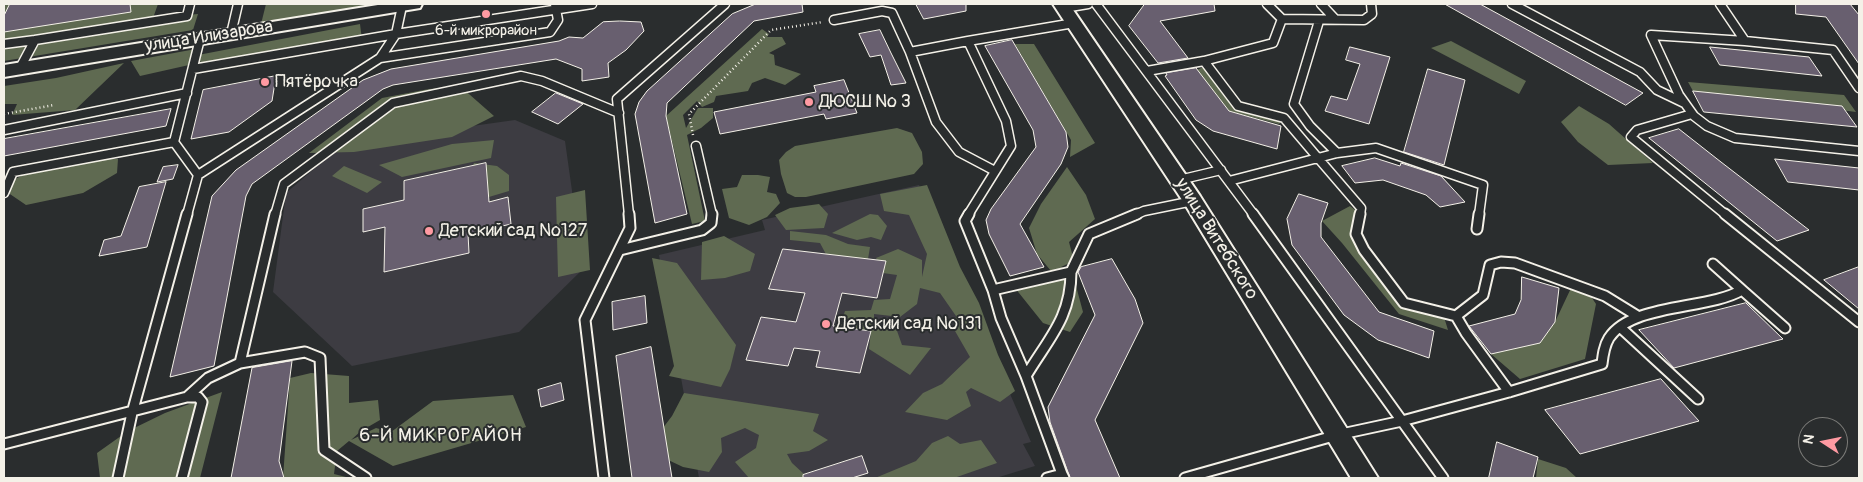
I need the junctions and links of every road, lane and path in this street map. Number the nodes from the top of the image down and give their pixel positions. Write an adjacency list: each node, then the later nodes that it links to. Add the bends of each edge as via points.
1 (190, 4): 22 (lane, via 187,16)
2 (238, 4): 19 (lane)
3 (592, 4): 13 (lane)
4 (725, 4): 35 (lane, via 617,100)
5 (1088, 4): 14 (lane)
6 (1096, 4): 31 (lane)
7 (1268, 4): 15 (lane)
8 (1321, 4): 16 (lane)
9 (1371, 4): 16 (lane, via 1372,14 1364,20)
10 (1512, 4): 34 (lane, via 1640,72 1657,90)
11 (1720, 4): 24 (lane)
12 (408, 5): 19 (street, улица Илизарова); 20 (lane)
13 (555, 7): 20 (lane); 27 (lane, via 558,20 550,32)
14 (1066, 12): 23 (lane); 46 (street, улица Витебского)
15 (1282, 19): 18 (lane); 28 (lane, via 1273,43)
16 (1335, 19): 18 (lane)
17 (834, 20): 26 (lane, via 889,11); 39 (path, via 771,30 689,114)
18 (1319, 21): 41 (lane, via 1294,104)
19 (231, 34): 21 (street, улица Илизарова)
20 (396, 34): 27 (lane); 30 (lane)
21 (200, 39): 29 (street, улица Илизарова); 30 (lane)
22 (35, 40): 25 (lane); 29 (lane)
23 (968, 41): 26 (lane); 44 (lane, via 1006,121 1010,146)
24 (1745, 41): 32 (lane, via 1833,50); 34 (lane, via 1651,35)
25 (4, 44)
26 (910, 52): 44 (lane, via 936,122 960,152)
27 (380, 58): 45 (lane)
28 (1204, 61): 31 (lane); 42 (lane, via 1238,106 1284,118)
29 (12, 69)
30 (193, 70): 33 (lane)
31 (1147, 71): 43 (lane)
32 (1859, 88)
33 (187, 93): 37 (lane); 38 (lane)
34 (1684, 103): 36 (lane)
35 (619, 113): 51 (lane, via 630,228); 61 (lane, via 521,76 393,103 284,184)
36 (1692, 114): 40 (lane, via 1702,124 1735,138); 58 (lane, via 1636,130 1631,137)
37 (4, 130)
38 (174, 142): 45 (lane); 48 (lane, via 13,172)
39 (696, 146): 51 (lane, via 712,223 702,230)
40 (1859, 151)
41 (1336, 153): 42 (lane); 50 (lane, via 1376,148 1483,185)
42 (1318, 158): 47 (lane); 56 (lane, via 1360,208 1356,234 1364,250 1404,303)
43 (1221, 170): 46 (lane); 47 (lane)
44 (995, 171): 54 (lane, via 965,221)
45 (198, 175): 66 (lane)
46 (1179, 180): 49 (street, улица Витебского)
47 (1229, 181): 67 (lane)
48 (4, 193)
49 (1193, 201): 53 (lane, via 1144,211 1089,234); 68 (street, улица Витебского)
50 (1477, 229)
51 (620, 250): 74 (lane, via 585,320)
52 (1713, 264): 55 (lane)
53 (1071, 272): 54 (lane); 62 (lane, via 1070,299 1059,326)
54 (993, 290): 62 (lane, via 1001,318)
55 (1742, 290): 57 (lane, via 1732,296); 60 (lane)
56 (1456, 316): 57 (lane, via 1483,295 1490,265 1501,262 1515,263 1605,296); 63 (lane)
57 (1639, 317): 59 (lane)
58 (1859, 322)
59 (1621, 328): 63 (lane, via 1613,332 1604,345 1602,364); 65 (lane)
60 (1785, 328)
61 (240, 363): 64 (lane, via 208,378); 73 (lane, via 304,352 320,358 324,450)
62 (1026, 376): 70 (lane)
63 (1509, 392): 67 (lane)
64 (187, 397): 66 (lane); 72 (lane, via 198,397 202,402)
65 (1698, 399)
66 (132, 413): 69 (lane); 71 (lane)
67 (1402, 421): 68 (lane); 78 (lane)
68 (1337, 435): 76 (lane); 77 (street, улица Витебского)
69 (4, 444)
70 (1063, 476): 75 (lane)
71 (118, 478)
72 (182, 478)
73 (366, 478)
74 (604, 478)
75 (1047, 478)
76 (1185, 478)
77 (1365, 478)
78 (1443, 478)

